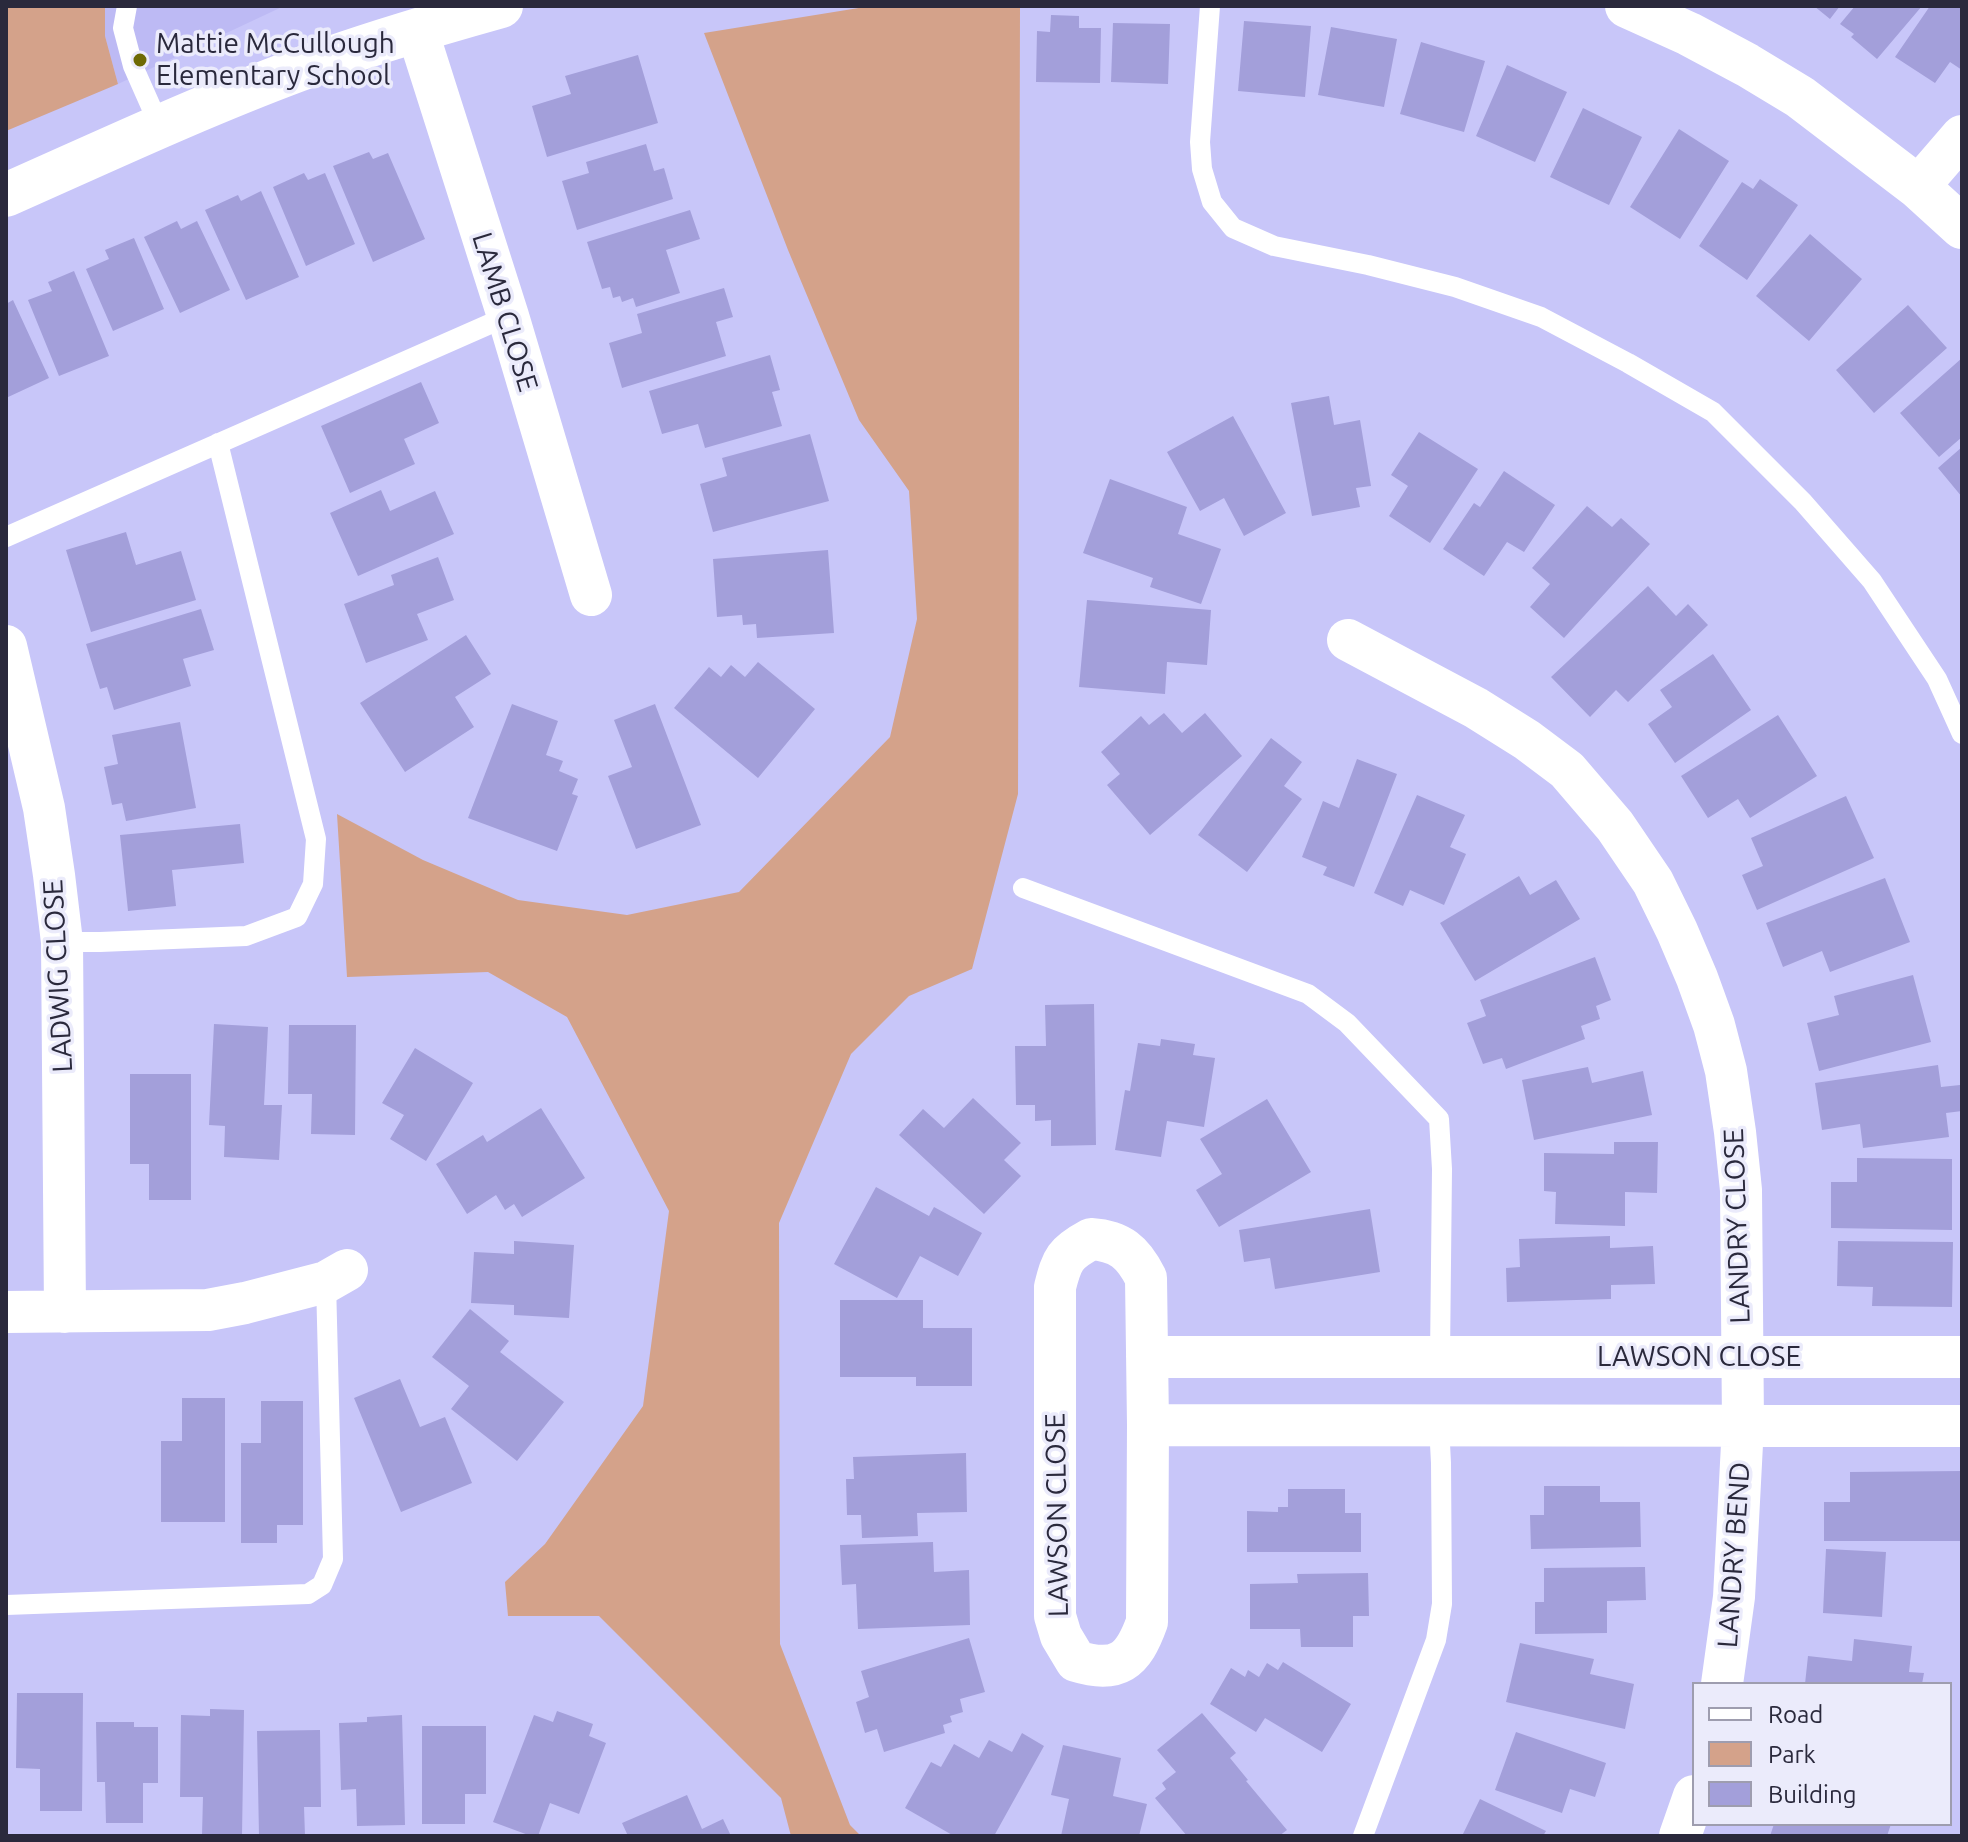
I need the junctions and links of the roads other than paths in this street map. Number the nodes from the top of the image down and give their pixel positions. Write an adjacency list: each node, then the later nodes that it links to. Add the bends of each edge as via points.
1 (127, 6): 6 (lane, via 123,28 133,66)
2 (501, 6): 5 (street)
3 (1210, 6): 17 (lane, via 1202,169 1212,202 1233,228 1274,246 1455,287 1541,317 1713,412 1872,581 1937,679)
4 (1627, 6): 8 (street, via 1689,34 1800,97)
5 (417, 30): 6 (street, via 298,70); 11 (street, LAMB CLOSE)
6 (160, 127): 9 (street)
7 (1962, 136): 8 (street)
8 (1918, 187): 10 (street)
9 (6, 195)
10 (1962, 227)
11 (508, 316): 12 (lane); 14 (street, LAMB CLOSE)
12 (218, 443): 13 (lane); 19 (lane, via 316,839 313,884 297,917 246,936)
13 (6, 537)
14 (591, 595)
15 (1348, 640): 25 (street, LANDRY CLOSE, via 1476,708 1567,770 1653,882 1697,978 1726,1071 1741,1190)
16 (6, 646): 19 (street, LADWIG CLOSE, via 44,808)
17 (1962, 734)
18 (1023, 888): 24 (lane, via 1308,994 1347,1023 1439,1119)
19 (62, 942): 22 (street, LADWIG CLOSE)
20 (337, 1276): 22 (street, via 208,1310); 31 (lane, via 333,1559 322,1585 308,1594)
21 (6, 1312): 22 (street)
22 (65, 1312)
23 (1147, 1357): 24 (street, LAWSON CLOSE); 27 (street, LAWSON CLOSE); 27 (street, LAWSON CLOSE, via 1146,1278 1138,1262 1108,1240 1091,1239 1072,1249 1055,1287 1055,1616 1076,1661 1116,1665 1130,1655 1147,1622)
24 (1440, 1357): 25 (street, LAWSON CLOSE); 28 (street)
25 (1742, 1357): 26 (street, LAWSON CLOSE); 29 (street, LANDRY CLOSE)
26 (1962, 1357)
27 (1148, 1425): 28 (street)
28 (1439, 1425): 29 (street); 34 (lane, via 1442,1604 1436,1640)
29 (1743, 1425): 30 (street); 32 (street, LANDRY BEND, via 1734,1597)
30 (1962, 1426)
31 (6, 1605)
32 (1722, 1682)
33 (1692, 1802): 35 (street)
34 (1363, 1836)
35 (1680, 1836)

